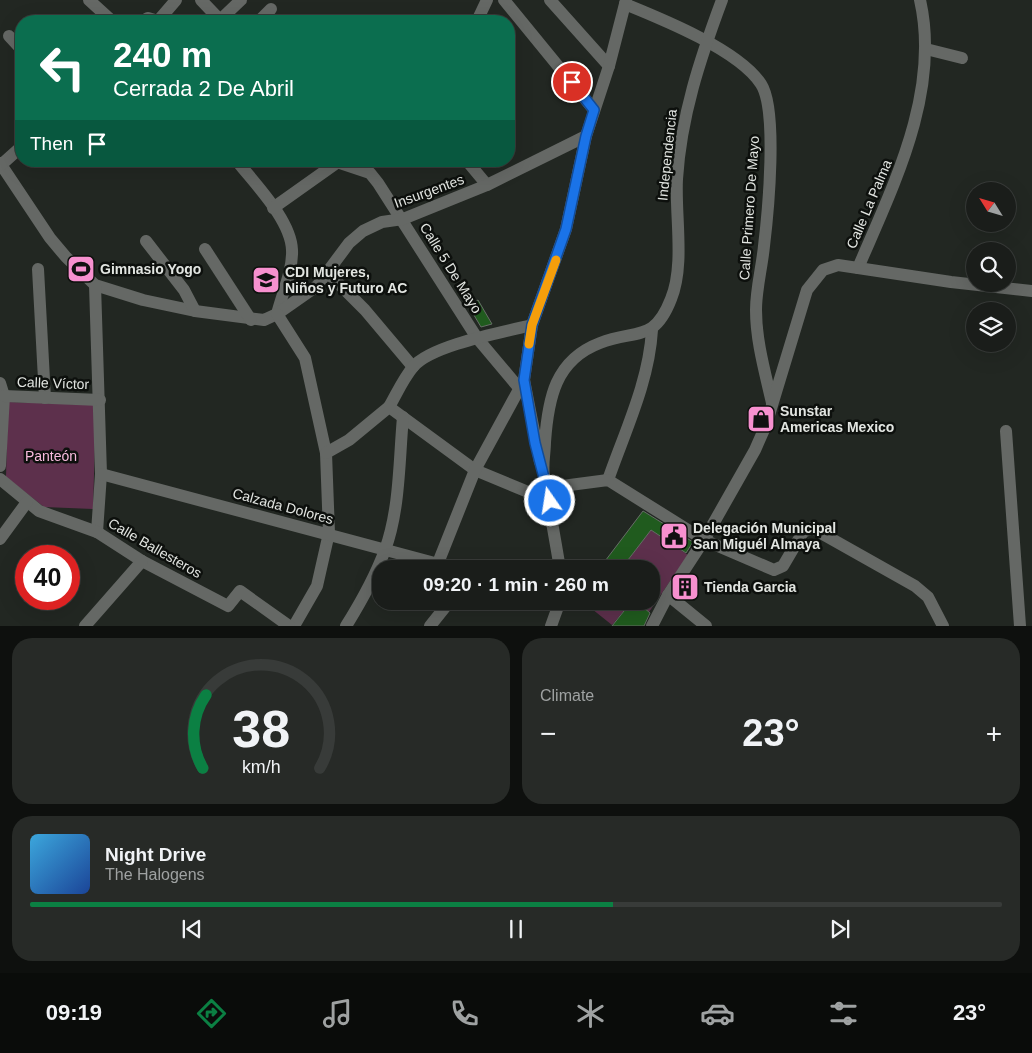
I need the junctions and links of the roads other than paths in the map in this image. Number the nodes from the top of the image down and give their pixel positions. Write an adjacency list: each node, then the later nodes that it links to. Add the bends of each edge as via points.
1 (89, 0): 12 (street)
2 (176, 0): 13 (street)
3 (201, 0): 14 (street)
4 (241, 0): 15 (street)
5 (487, 0): 17 (street)
6 (504, 0): 24 (street)
7 (550, 0): 23 (street)
8 (722, 0): 20 (street, Independencia)
9 (920, 0): 21 (street, Calle La Palma, via 926,25)
10 (625, 2): 20 (street, Calle Primero De Mayo); 23 (street)
11 (270, 9): 16 (street)
12 (105, 15)
13 (163, 15)
14 (216, 15)
15 (226, 15)
16 (264, 15)
17 (480, 15)
18 (9, 36): 19 (street)
19 (15, 42)
20 (706, 43): 46 (street, Independencia, via 682,131 677,178 677,275 672,299); 54 (street, Calle Primero De Mayo, via 728,55 760,82 768,100 770,136 765,235 756,308 760,349)
21 (926, 49): 22 (street); 37 (street, Calle La Palma, via 915,119 904,159)
22 (962, 58)
23 (609, 66): 24 (street)
24 (594, 110): 25 (street)
25 (586, 136): 32 (street, Insurgentes); 45 (street, via 566,229)
26 (15, 152): 27 (street)
27 (1, 164): 40 (street, via 50,238)
28 (242, 167): 33 (street)
29 (327, 167): 33 (street)
30 (350, 167): 34 (street, Calle 5 De Mayo, via 370,173)
31 (472, 167): 32 (street)
32 (487, 185): 34 (street, Insurgentes)
33 (273, 208): 43 (street, via 286,228 292,249)
34 (403, 219): 39 (street, Insurgentes, via 382,222 363,231 349,243); 47 (street, Calle 5 De Mayo)
35 (146, 240): 42 (street, via 184,290)
36 (205, 249): 44 (street)
37 (858, 268): 41 (street); 54 (street, Calle La Palma, via 838,265 823,270 814,280)
38 (38, 269): 52 (street)
39 (328, 274): 43 (street, Insurgentes, via 308,293); 48 (street, via 365,310)
40 (95, 285): 42 (street); 53 (street)
41 (1032, 291)
42 (194, 311): 44 (street)
43 (277, 314): 44 (street, Insurgentes, via 264,320); 58 (street, via 305,358)
44 (251, 320)
45 (532, 325): 47 (street); 50 (street)
46 (652, 330): 62 (street, via 600,343 573,359 561,372 549,410); 64 (street, via 645,375)
47 (477, 338): 48 (street, via 424,358); 50 (street, Calle 5 De Mayo)
48 (413, 367): 55 (street)
49 (0, 383): 51 (street)
50 (522, 384): 60 (street); 62 (street)
51 (4, 396): 52 (street, Calle Víctor); 59 (street)
52 (45, 398): 53 (street, Calle Víctor)
53 (100, 400): 61 (street)
54 (772, 403): 70 (street, Calle La Palma, via 755,450)
55 (389, 407): 56 (street); 58 (street, via 349,440)
56 (403, 417): 60 (street); 71 (street, via 392,522)
57 (1006, 431): 88 (street)
58 (326, 453): 68 (street)
59 (0, 466)
60 (475, 470): 65 (street); 73 (street)
61 (101, 474): 67 (street); 68 (street, Calzada Dolores)
62 (543, 474): 65 (street)
63 (0, 478): 66 (street, Calle Ballesteros)
64 (608, 480): 65 (street); 70 (street)
65 (548, 494): 74 (street)
66 (27, 502): 67 (street, Calle Ballesteros, via 39,511); 69 (street)
67 (97, 532): 75 (street, Calle Ballesteros)
68 (329, 533): 71 (street, Calzada Dolores); 82 (street, via 316,586)
69 (0, 539)
70 (704, 540): 76 (street, Calle La Palma); 87 (street, via 774,570 783,566 803,532 812,528 915,586 928,597)
71 (385, 550): 72 (street, Calzada Dolores); 83 (street, via 370,586)
72 (426, 560)
73 (439, 560)
74 (559, 560)
75 (142, 561): 80 (street); 81 (street, Calle Ballesteros, via 228,606 240,591)
76 (668, 594): 79 (street, Calle La Palma); 86 (street)
77 (443, 610): 84 (street)
78 (557, 610): 85 (street)
79 (653, 623)
80 (85, 626)
81 (289, 626)
82 (294, 626)
83 (346, 626)
84 (430, 626)
85 (551, 626)
86 (706, 626)
87 (943, 626)
88 (1020, 626)

